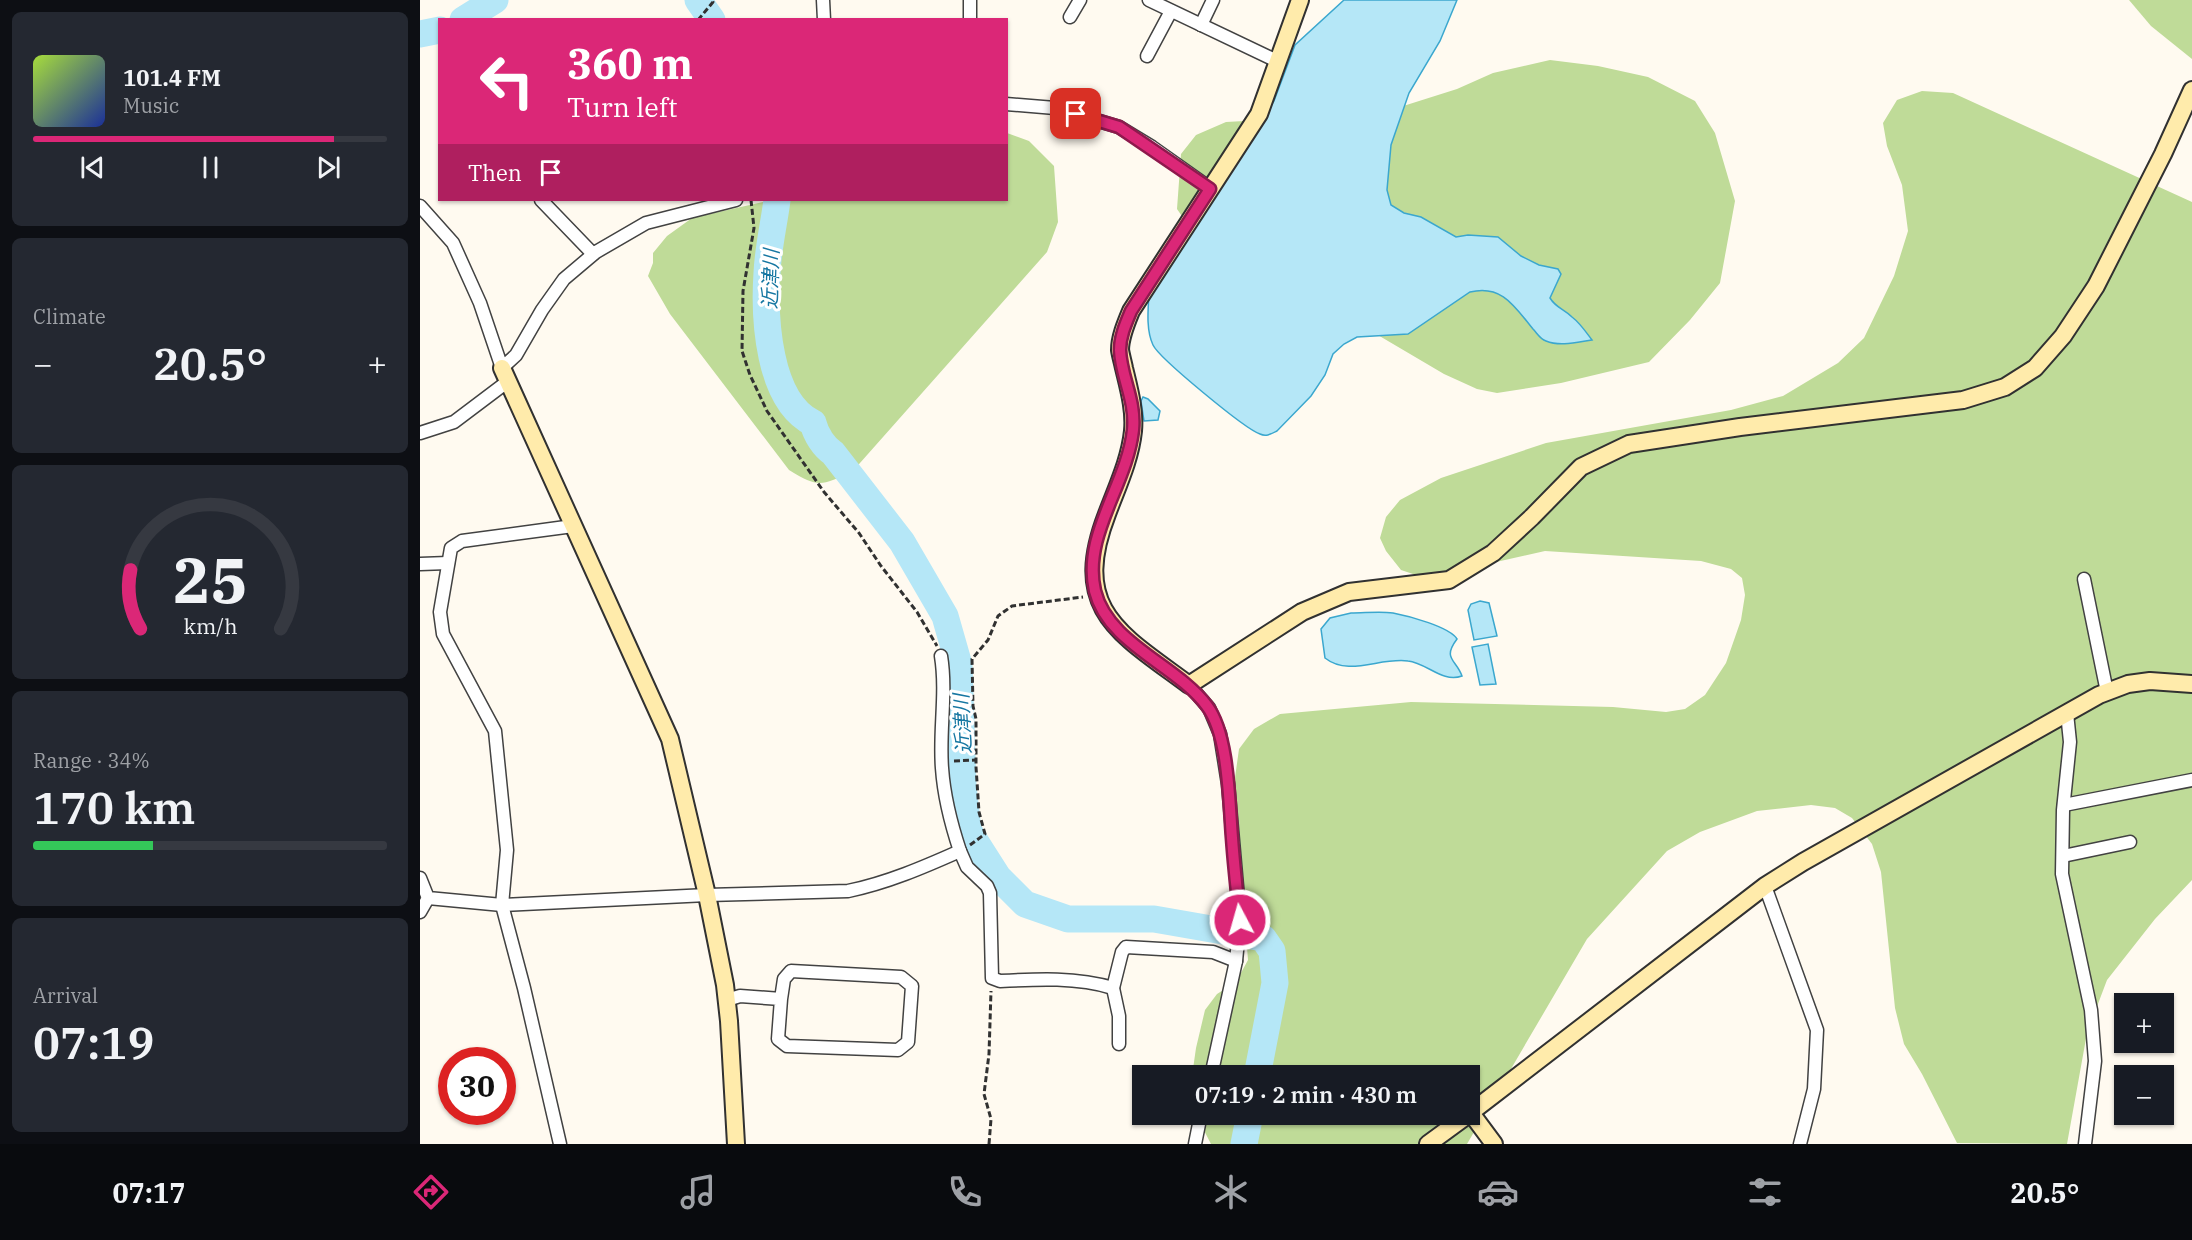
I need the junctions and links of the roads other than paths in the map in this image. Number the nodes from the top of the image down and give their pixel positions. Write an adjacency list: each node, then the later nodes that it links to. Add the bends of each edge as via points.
1 (824, 0): 2 (street); 10 (street)
2 (832, 0)
3 (970, 0): 11 (street)
4 (1080, 0): 9 (street)
5 (1149, 0): 8 (street)
6 (1213, 0): 12 (street)
7 (1300, 0): 14 (street)
8 (1171, 11): 12 (street); 13 (street)
9 (1070, 17)
10 (824, 18)
11 (970, 18)
12 (1201, 25): 14 (street)
13 (1147, 56)
14 (1279, 62): 17 (street, via 1259,114)
15 (2192, 90): 30 (street, via 2096,286 2063,336 2035,368 2005,387 1963,400 1629,444 1581,467 1493,553 1449,580 1349,592 1302,612)
16 (1008, 104): 17 (street, via 1055,108 1119,127)
17 (1210, 189): 30 (street, via 1131,311 1123,331 1120,351 1134,417 1127,461 1097,539 1093,563 1103,611 1120,632)
18 (542, 201): 21 (street)
19 (732, 201): 21 (street, via 646,223)
20 (420, 206): 22 (street, via 453,243 480,303)
21 (593, 254): 22 (street, via 564,279)
22 (504, 375): 23 (street, via 454,422); 24 (street)
23 (420, 432)
24 (573, 526): 25 (street, via 462,541 451,548); 40 (street, via 670,739)
25 (448, 563): 26 (street); 42 (street, via 440,612 443,634 495,730 507,850)
26 (420, 564)
27 (2084, 579): 31 (street)
28 (941, 656): 36 (street, via 942,766 952,828)
29 (2192, 684): 31 (street, via 2150,681)
30 (1189, 685): 44 (street, via 1209,708 1220,734 1240,920)
31 (2107, 692): 32 (street)
32 (2067, 713): 34 (street, via 2070,742); 39 (street)
33 (2192, 780): 34 (street)
34 (2064, 805): 37 (street)
35 (2130, 842): 37 (street)
36 (961, 850): 40 (street, via 919,869 849,891); 45 (street, via 967,867 990,893 992,978 1051,978)
37 (2063, 856): 60 (street, via 2062,874 2091,1010 2095,1060)
38 (420, 878): 41 (street)
39 (1765, 886): 50 (street); 59 (street, via 1817,1030 1814,1089)
40 (706, 895): 42 (street); 47 (street)
41 (428, 898): 42 (street); 43 (street)
42 (502, 905): 54 (street)
43 (420, 912)
44 (1236, 961): 45 (street, via 1213,952 1126,947); 49 (street)
45 (1113, 988): 48 (street)
46 (781, 999): 46 (street, via 778,1039 787,1046 898,1050 908,1042 912,986 901,977 791,971 784,979); 47 (street, via 740,996)
47 (727, 1000): 55 (street)
48 (1119, 1044)
49 (1213, 1065)
50 (1480, 1106)
51 (1199, 1125): 56 (street)
52 (1455, 1125): 57 (street)
53 (1479, 1125): 58 (street)
54 (560, 1144)
55 (736, 1144)
56 (1195, 1144)
57 (1428, 1144)
58 (1494, 1144)
59 (1800, 1144)
60 (2085, 1144)

